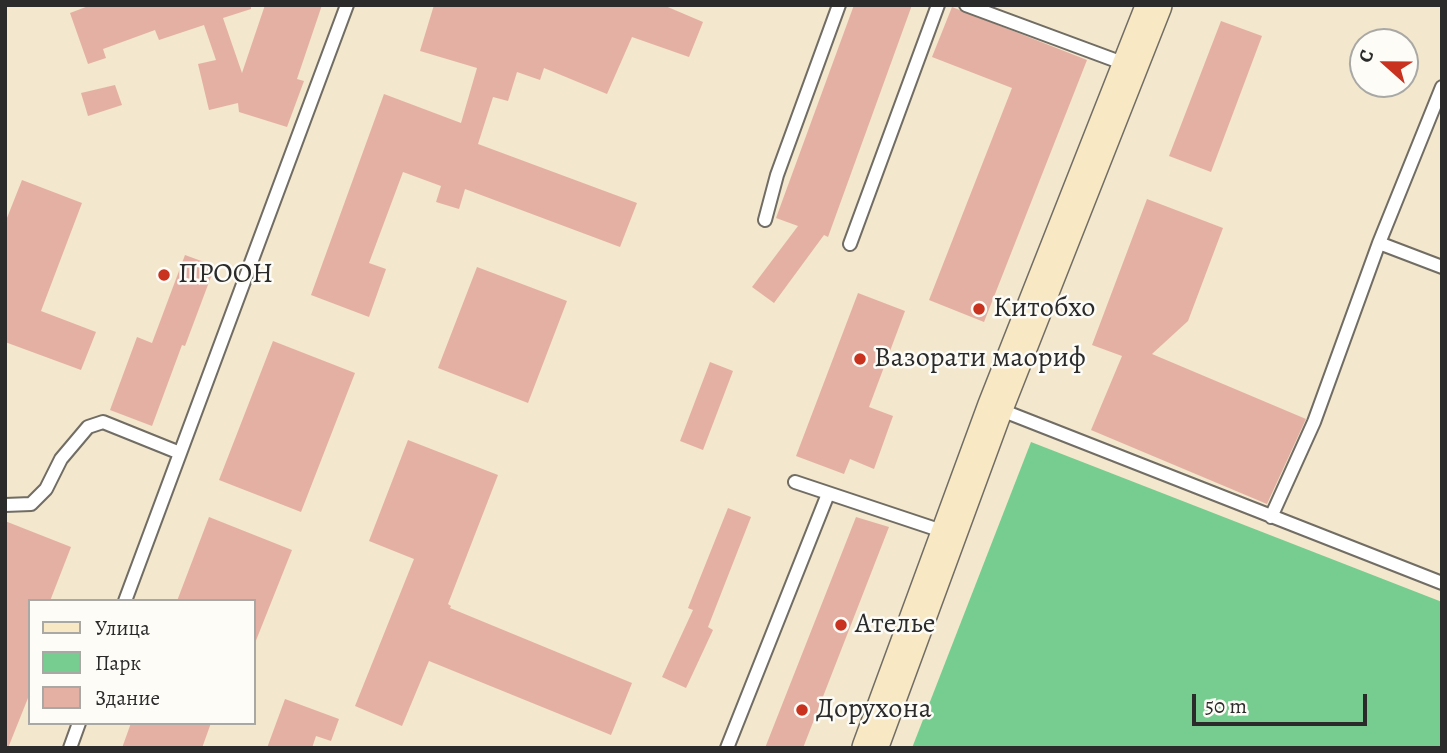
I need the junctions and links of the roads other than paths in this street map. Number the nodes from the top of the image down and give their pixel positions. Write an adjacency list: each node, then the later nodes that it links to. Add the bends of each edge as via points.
1 (347, 5): 13 (lane)
2 (839, 5): 8 (lane)
3 (938, 5): 10 (lane)
4 (966, 5): 6 (lane)
5 (1154, 5): 6 (street)
6 (1128, 65): 12 (street)
7 (1441, 92): 9 (lane)
8 (765, 220)
9 (1379, 243): 11 (lane); 17 (lane, via 1314,422)
10 (850, 244)
11 (1442, 267)
12 (995, 408): 17 (lane); 18 (street)
13 (180, 453): 16 (lane, via 103,422 88,427 31,504); 20 (lane)
14 (794, 482): 15 (lane)
15 (828, 494): 18 (lane); 23 (lane)
16 (5, 505)
17 (1271, 517): 19 (lane)
18 (948, 533): 24 (street)
19 (1442, 583)
20 (126, 599)
21 (78, 725): 22 (lane)
22 (70, 748)
23 (727, 748)
24 (870, 748)

